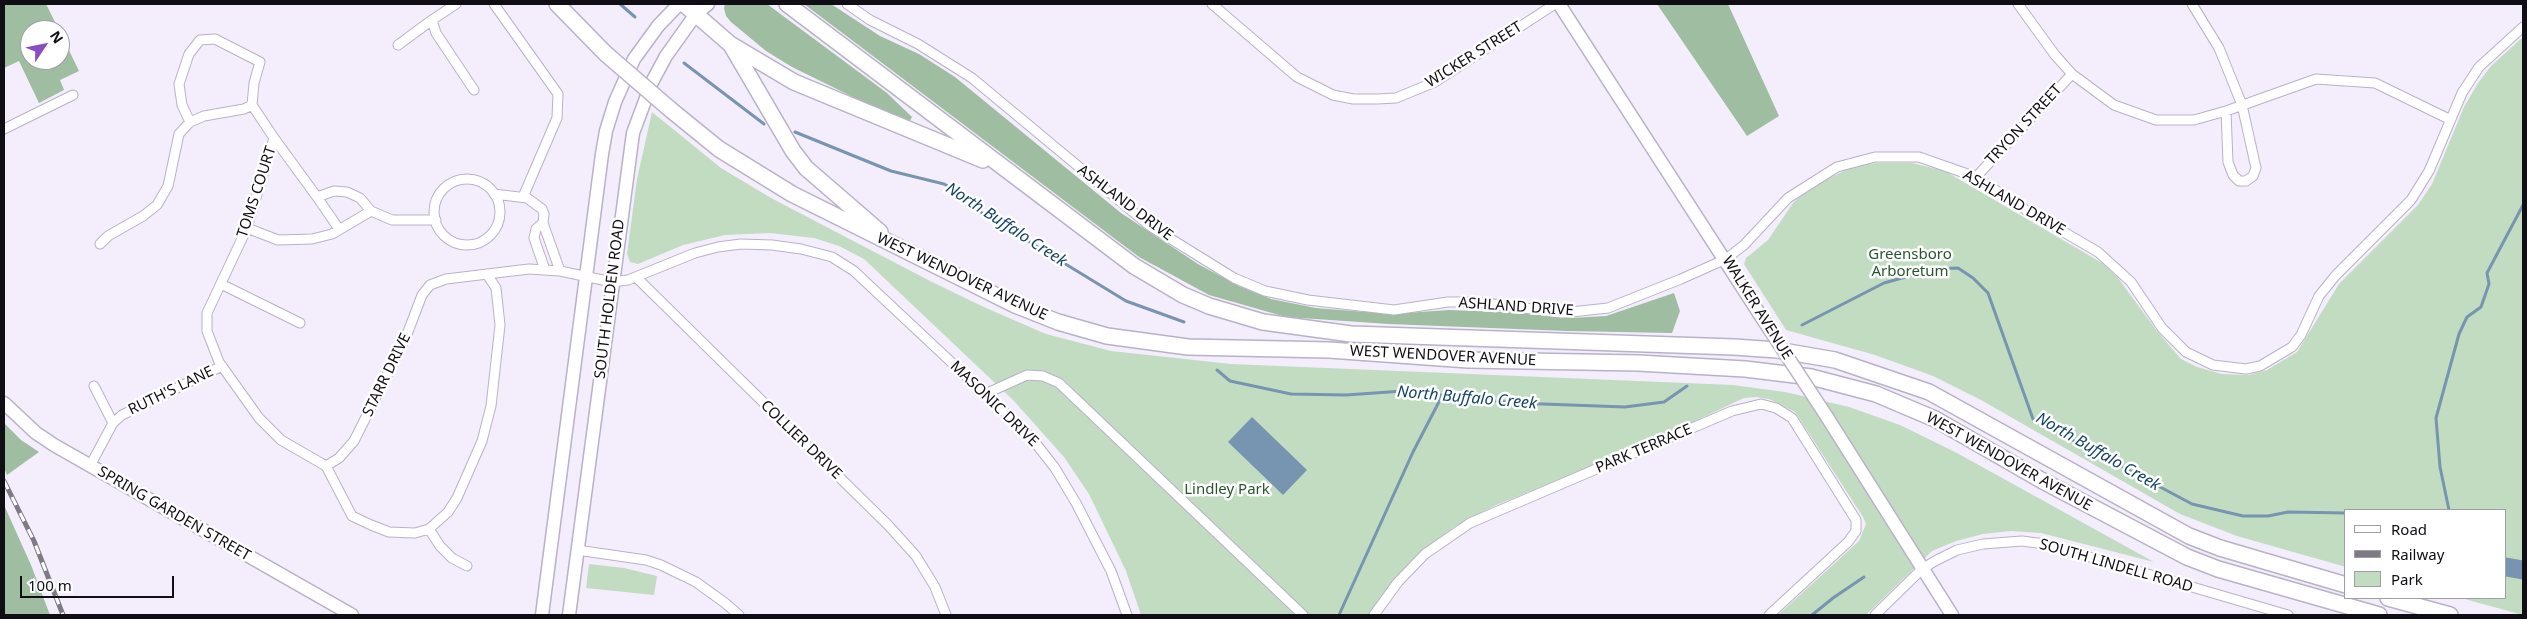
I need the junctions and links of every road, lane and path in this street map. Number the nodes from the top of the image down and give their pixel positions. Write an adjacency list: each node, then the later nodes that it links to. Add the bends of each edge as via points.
1 (456, 4): 14 (street)
2 (494, 4): 32 (street, via 558,94 557,118)
3 (557, 4): 41 (highway, WEST WENDOVER AVENUE, bridge, via 606,54 719,149 784,190)
4 (679, 4): 46 (main road, SOUTH HOLDEN ROAD, via 645,41 615,102 602,154)
5 (684, 4): 13 (highway)
6 (708, 4): 13 (main road, SOUTH HOLDEN ROAD)
7 (787, 4): 28 (highway, WEST WENDOVER AVENUE)
8 (847, 4): 42 (street, ASHLAND DRIVE, via 972,78 1150,226 1234,278 1265,290 1367,308 1394,310 1448,302 1478,302 1562,313 1608,308)
9 (1212, 4): 10 (street, WICKER STREET, via 1296,77 1334,95 1377,99 1396,98 1435,82)
10 (1557, 4): 42 (main road, WALKER AVENUE)
11 (2018, 4): 18 (street)
12 (2192, 4): 22 (street, via 2219,48)
13 (696, 14): 16 (highway); 48 (main road, SOUTH HOLDEN ROAD, via 666,56 633,133)
14 (432, 20): 17 (street); 19 (street, via 436,33)
15 (2523, 27): 24 (street, ASHLAND DRIVE, via 2479,67)
16 (730, 44): 28 (highway, via 794,82); 41 (highway, via 806,168)
17 (398, 45)
18 (2072, 74): 23 (street, via 2114,105 2156,120 2194,120); 29 (street, TRYON STREET)
19 (474, 90)
20 (73, 94): 26 (street)
21 (252, 105): 25 (street); 25 (street, via 260,62 215,38 200,40 189,54 179,84 182,105); 27 (street, TOMS COURT)
22 (2242, 105): 23 (street); 23 (street, via 2256,168 2246,181 2240,181 2233,175 2228,162); 24 (street, via 2316,79 2375,83)
23 (2226, 112)
24 (2449, 119): 29 (street, ASHLAND DRIVE, via 2429,171 2412,200 2336,275 2319,296 2292,347 2260,366 2246,369 2213,365 2186,352 2162,328 2131,282 2098,252)
25 (190, 122): 40 (street, via 179,134 168,186 157,205)
26 (4, 129)
27 (274, 138): 31 (street); 36 (street, TOMS COURT)
28 (1007, 171): 62 (highway, WEST WENDOVER AVENUE, via 1149,275 1183,295 1232,314 1298,328 1351,334 1734,347 1777,350 1835,360 1929,392 2188,536)
29 (1976, 177): 42 (street, ASHLAND DRIVE, via 1919,157 1875,157 1837,166 1788,198 1744,245)
30 (494, 194): 32 (street); 34 (street, via 480,182 456,181 446,186 438,196); 34 (street, via 500,218 494,232 479,244 461,245 450,240)
31 (317, 197): 33 (street, via 334,191 347,192 360,198); 37 (street)
32 (523, 197): 35 (street, via 542,209)
33 (371, 211): 34 (street, via 392,220); 37 (street)
34 (436, 220)
35 (543, 223): 38 (street); 39 (street, via 536,229)
36 (247, 228): 37 (street, via 278,240 295,242 316,239); 49 (street, TOMS COURT)
37 (339, 230)
38 (547, 236): 39 (street); 44 (street)
39 (534, 238): 43 (street)
40 (100, 244)
41 (898, 246): 76 (highway, WEST WENDOVER AVENUE, via 1015,305 1066,324 1143,343 1329,350 1468,360 1745,368 1846,385 1935,419 2187,557 2218,569)
42 (1726, 259): 61 (main road, WALKER AVENUE, bridge)
43 (545, 270): 44 (street, STARR DRIVE); 45 (street, STARR DRIVE, via 529,269)
44 (560, 271): 46 (street, STARR DRIVE)
45 (488, 276): 57 (street, STARR DRIVE, via 446,279 430,285 422,295 406,337 354,440 339,458); 58 (street, via 496,288 500,325 490,406 482,441 457,498 448,512)
46 (586, 277): 48 (street, STARR DRIVE); 65 (main road, SOUTH HOLDEN ROAD)
47 (637, 278): 48 (street, STARR DRIVE); 53 (street, MASONIC DRIVE, via 695,254 741,244 772,244 832,257 854,271); 68 (street, COLLIER DRIVE, via 890,526 916,556 935,587)
48 (612, 282): 59 (main road, SOUTH HOLDEN ROAD)
49 (221, 284): 50 (street); 51 (street, RUTH'S LANE, via 207,319 211,344)
50 (300, 323)
51 (222, 366): 55 (street, RUTH'S LANE, via 122,415); 57 (street, via 273,434)
52 (94, 386): 55 (street)
53 (986, 394): 69 (street, MASONIC DRIVE, via 1030,436 1055,468 1111,571); 70 (street, via 1026,375 1043,376 1060,383)
54 (4, 403): 56 (main road, SPRING GARDEN STREET, via 36,433)
55 (113, 423): 56 (street, RUTH'S LANE)
56 (90, 466): 64 (main road, SPRING GARDEN STREET)
57 (326, 466): 58 (street, via 352,516 371,526 399,533 415,533)
58 (428, 528): 60 (street, via 452,558)
59 (577, 550): 66 (main road, SOUTH HOLDEN ROAD); 67 (street, via 661,565 696,582)
60 (467, 566)
61 (1922, 569): 73 (street, SOUTH LINDELL ROAD); 74 (main road, WALKER AVENUE); 75 (street, SOUTH LINDELL ROAD, via 1957,550 2022,540)
62 (2344, 584)
63 (2392, 599): 77 (highway)
64 (352, 615)
65 (542, 615)
66 (568, 615)
67 (739, 615)
68 (946, 615)
69 (1127, 615)
70 (1303, 615)
71 (1374, 615): 72 (street, PARK TERRACE, via 1424,554 1470,523 1746,406 1761,404 1776,408 1792,418 1856,520 1856,531 1835,554)
72 (1769, 615)
73 (1875, 615)
74 (1952, 615)
75 (2288, 615)
76 (2379, 615)
77 (2450, 615)

